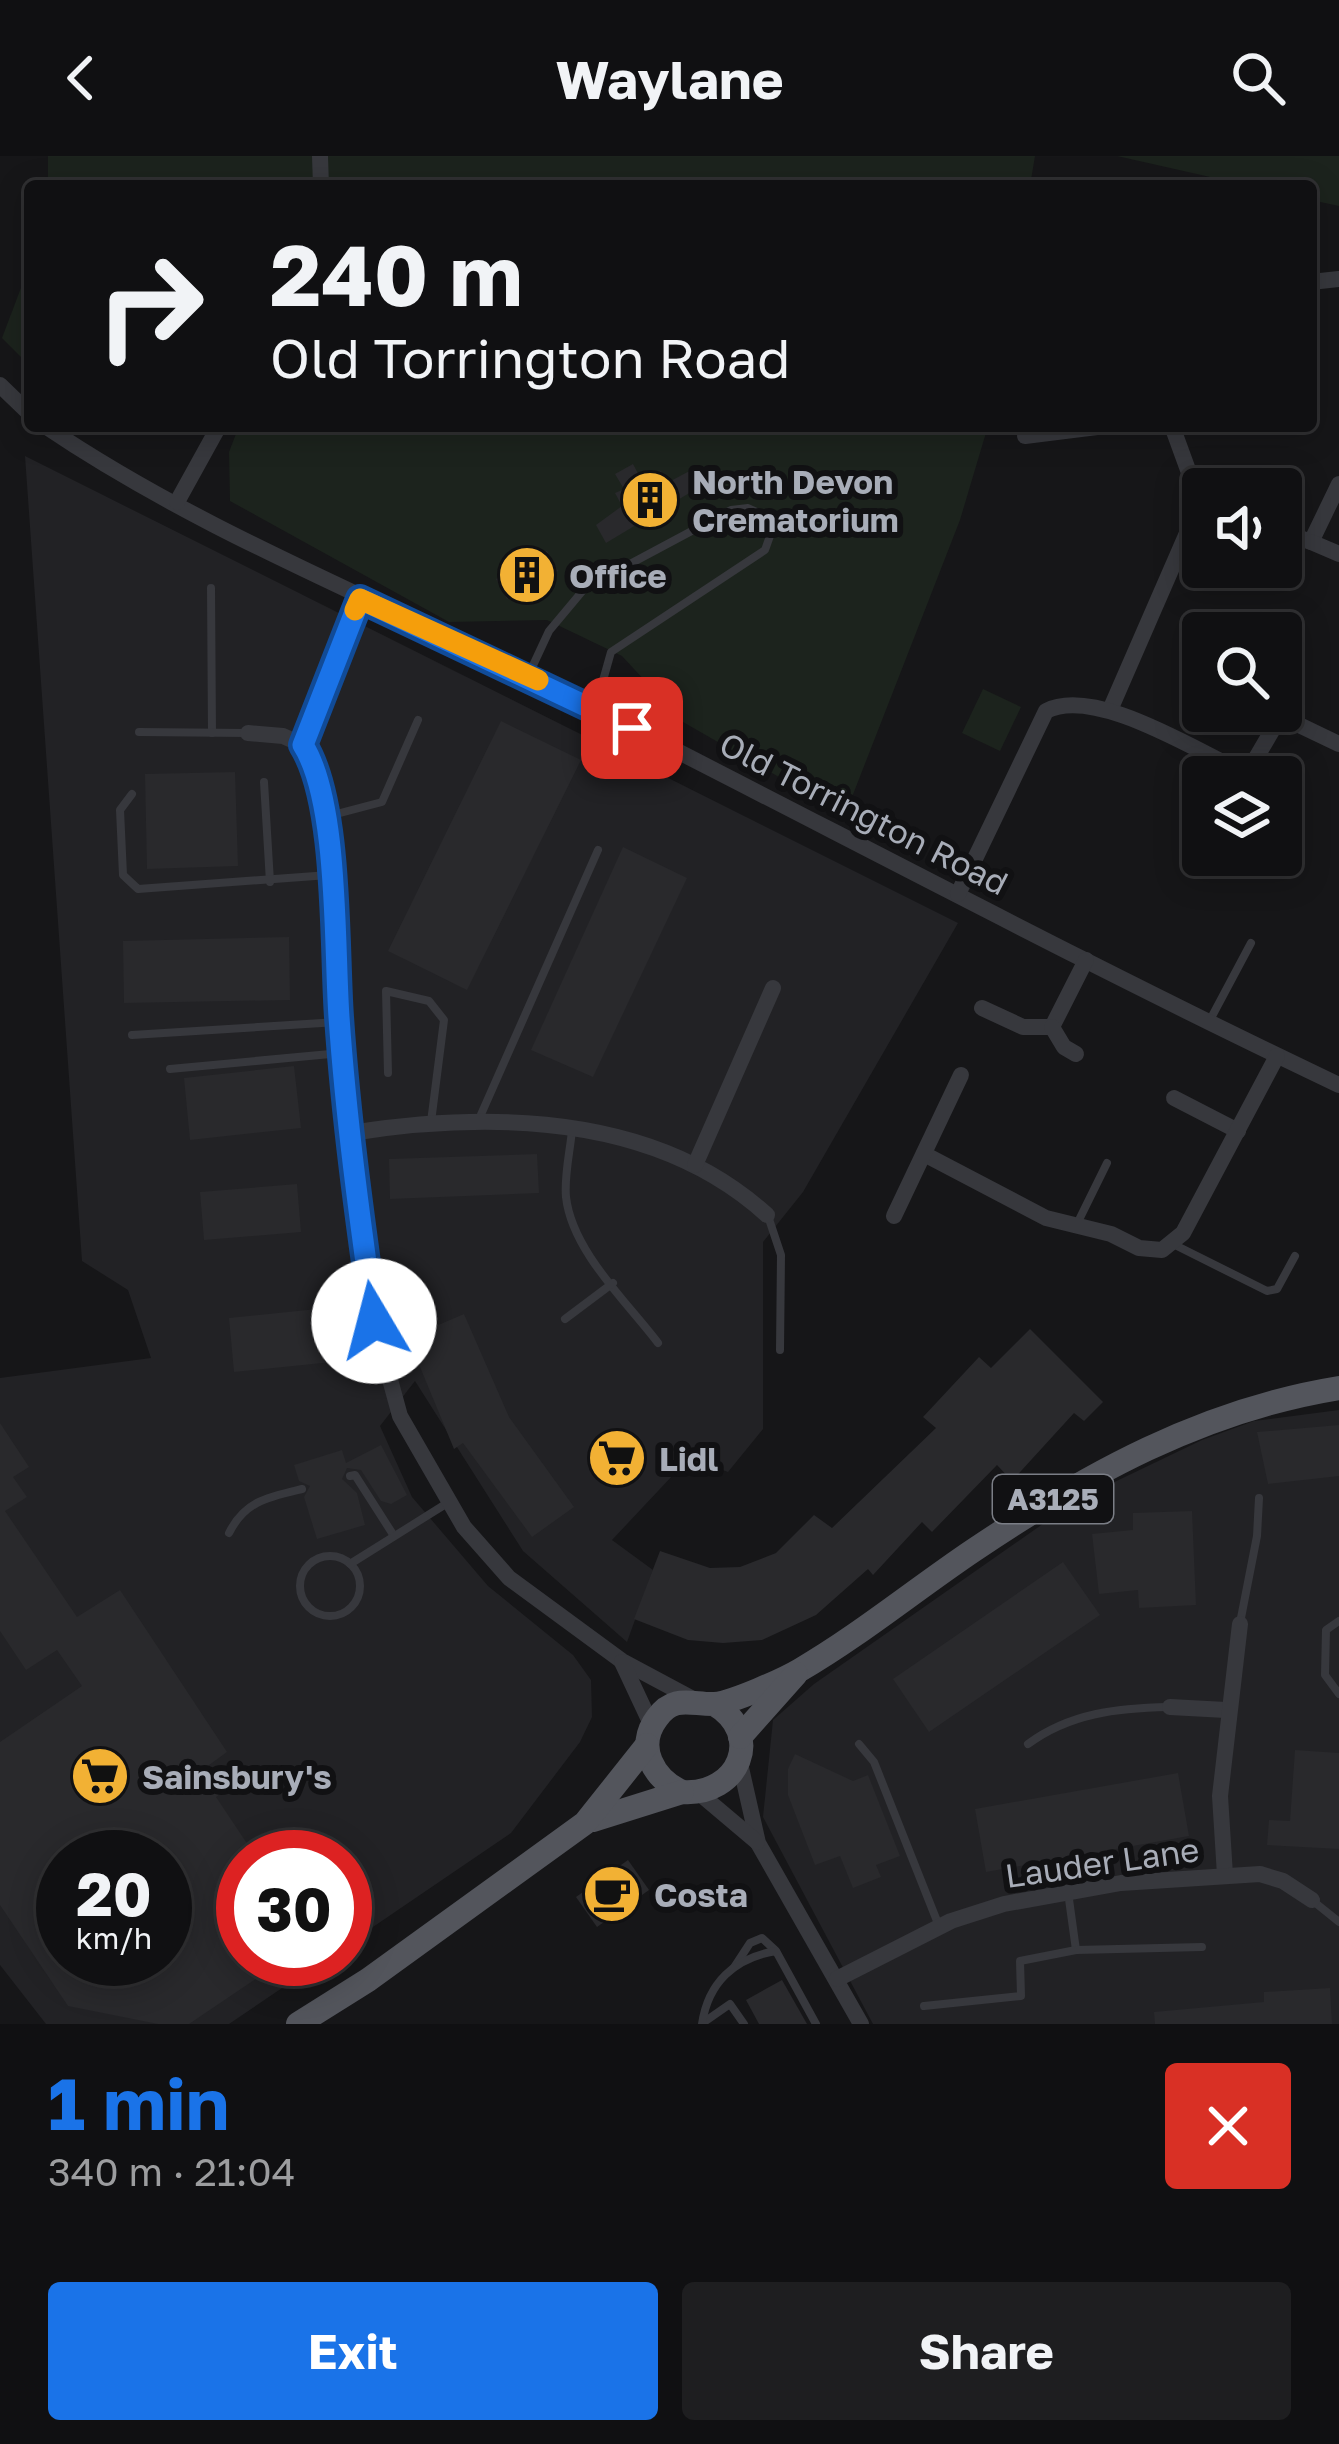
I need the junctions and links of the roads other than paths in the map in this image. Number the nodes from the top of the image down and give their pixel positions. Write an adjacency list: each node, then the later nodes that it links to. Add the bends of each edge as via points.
1 (0, 385): 2 (street)
2 (24, 408)
3 (54, 432): 10 (street, Old Torrington Road)
4 (216, 432): 10 (street)
5 (1057, 432): 7 (street)
6 (1174, 432): 8 (street)
7 (1024, 436)
8 (1187, 468)
9 (1339, 484): 12 (street)
10 (177, 502): 16 (street, Old Torrington Road)
11 (1302, 539): 12 (street)
12 (1311, 542): 14 (street)
13 (1182, 546): 19 (street)
14 (1339, 554)
15 (212, 588): 22 (lane)
16 (360, 599): 17 (street, Old Torrington Road); 25 (street)
17 (529, 676): 18 (street, Old Torrington Road); 18 (lane, via 549,631 585,588 731,510 763,514 765,550 611,652)
18 (595, 709): 34 (street, Old Torrington Road)
19 (1110, 710): 26 (street); 34 (street, via 1046,711)
20 (418, 720): 30 (lane, via 382,802)
21 (139, 732): 22 (lane)
22 (212, 733): 23 (lane)
23 (248, 733): 25 (street)
24 (1339, 744): 27 (street, via 1283,722)
25 (303, 745): 30 (street, via 317,767)
26 (1212, 756)
27 (1257, 756)
28 (264, 782): 33 (lane)
29 (132, 794): 33 (lane, via 120,811 123,874 138,889)
30 (323, 818): 32 (street)
31 (598, 850): 51 (lane)
32 (330, 875): 33 (lane); 40 (street)
33 (270, 882)
34 (958, 895): 36 (street, Old Torrington Road)
35 (1251, 943): 39 (lane)
36 (1086, 960): 39 (street, Old Torrington Road); 41 (street)
37 (773, 988): 58 (street)
38 (982, 1008): 41 (street, via 1023,1028)
39 (1210, 1020): 45 (street, Old Torrington Road)
40 (339, 1022): 42 (lane); 43 (street)
41 (1052, 1027): 44 (street)
42 (132, 1035)
43 (343, 1052): 46 (lane); 55 (street)
44 (1076, 1054)
45 (1277, 1056): 49 (street, Old Torrington Road); 54 (street)
46 (170, 1069)
47 (388, 1072): 52 (lane, via 386,991 429,1001 444,1020)
48 (962, 1076): 56 (street)
49 (1339, 1085)
50 (1174, 1098): 54 (street)
51 (478, 1120): 52 (street); 53 (street)
52 (431, 1122): 55 (street)
53 (573, 1129): 58 (street); 64 (lane, via 570,1215)
54 (1238, 1131): 62 (street)
55 (351, 1132): 72 (street, via 386,1374 400,1416)
56 (924, 1154): 60 (street); 61 (street, via 1030,1212)
57 (1107, 1163): 61 (lane)
58 (695, 1165): 59 (street)
59 (767, 1215): 67 (lane, via 781,1255)
60 (894, 1216)
61 (1075, 1227): 62 (street, via 1150,1251)
62 (1173, 1244): 63 (lane, via 1267,1292 1277,1289)
63 (1295, 1256)
64 (613, 1283): 65 (lane); 66 (lane)
65 (565, 1319)
66 (658, 1343)
67 (780, 1350)
68 (1339, 1388): 79 (main road, A3125, via 1273,1400 1154,1443 1067,1490)
69 (350, 1476): 74 (lane)
70 (302, 1489): 73 (lane, via 257,1500)
71 (1258, 1498): 77 (lane)
72 (451, 1502): 74 (lane); 78 (street, via 509,1578)
73 (229, 1533)
74 (394, 1536): 75 (lane)
75 (350, 1564): 75 (lane, via 360,1584 352,1606 332,1616 310,1609 301,1588 308,1566 329,1556)
76 (1339, 1622): 80 (lane, via 1326,1630 1325,1675)
77 (1240, 1624): 83 (street)
78 (622, 1661): 81 (street); 84 (street)
79 (797, 1672): 81 (main road, A3125); 87 (main road, A3125)
80 (1339, 1694)
81 (704, 1702): 84 (main road, via 669,1707); 87 (main road, via 731,1718)
82 (1170, 1707): 83 (street); 86 (lane, via 1070,1720)
83 (1226, 1710): 91 (street)
84 (650, 1735): 88 (main road, via 657,1774); 89 (main road)
85 (859, 1744): 95 (lane, via 874,1762)
86 (1028, 1744)
87 (740, 1748): 88 (main road, via 728,1780); 90 (street)
88 (691, 1792): 89 (main road); 90 (street)
89 (585, 1823): 101 (main road)
90 (758, 1843): 98 (street)
91 (1225, 1875): 92 (street, Lauder Lane); 93 (street, Lauder Lane, via 1261,1874)
92 (1068, 1890): 95 (street, Lauder Lane); 97 (lane)
93 (1312, 1900): 94 (lane)
94 (1339, 1922)
95 (939, 1927): 98 (street, Lauder Lane)
96 (1202, 1948): 97 (lane)
97 (1076, 1950): 99 (lane, via 1020,1961 1021,1996)
98 (837, 1978): 104 (street)
99 (924, 2006)
100 (704, 2022): 102 (lane, via 730,2004); 103 (lane, via 706,1995 734,1967 776,1951)
101 (298, 2024)
102 (744, 2024)
103 (816, 2024)
104 (861, 2024)

